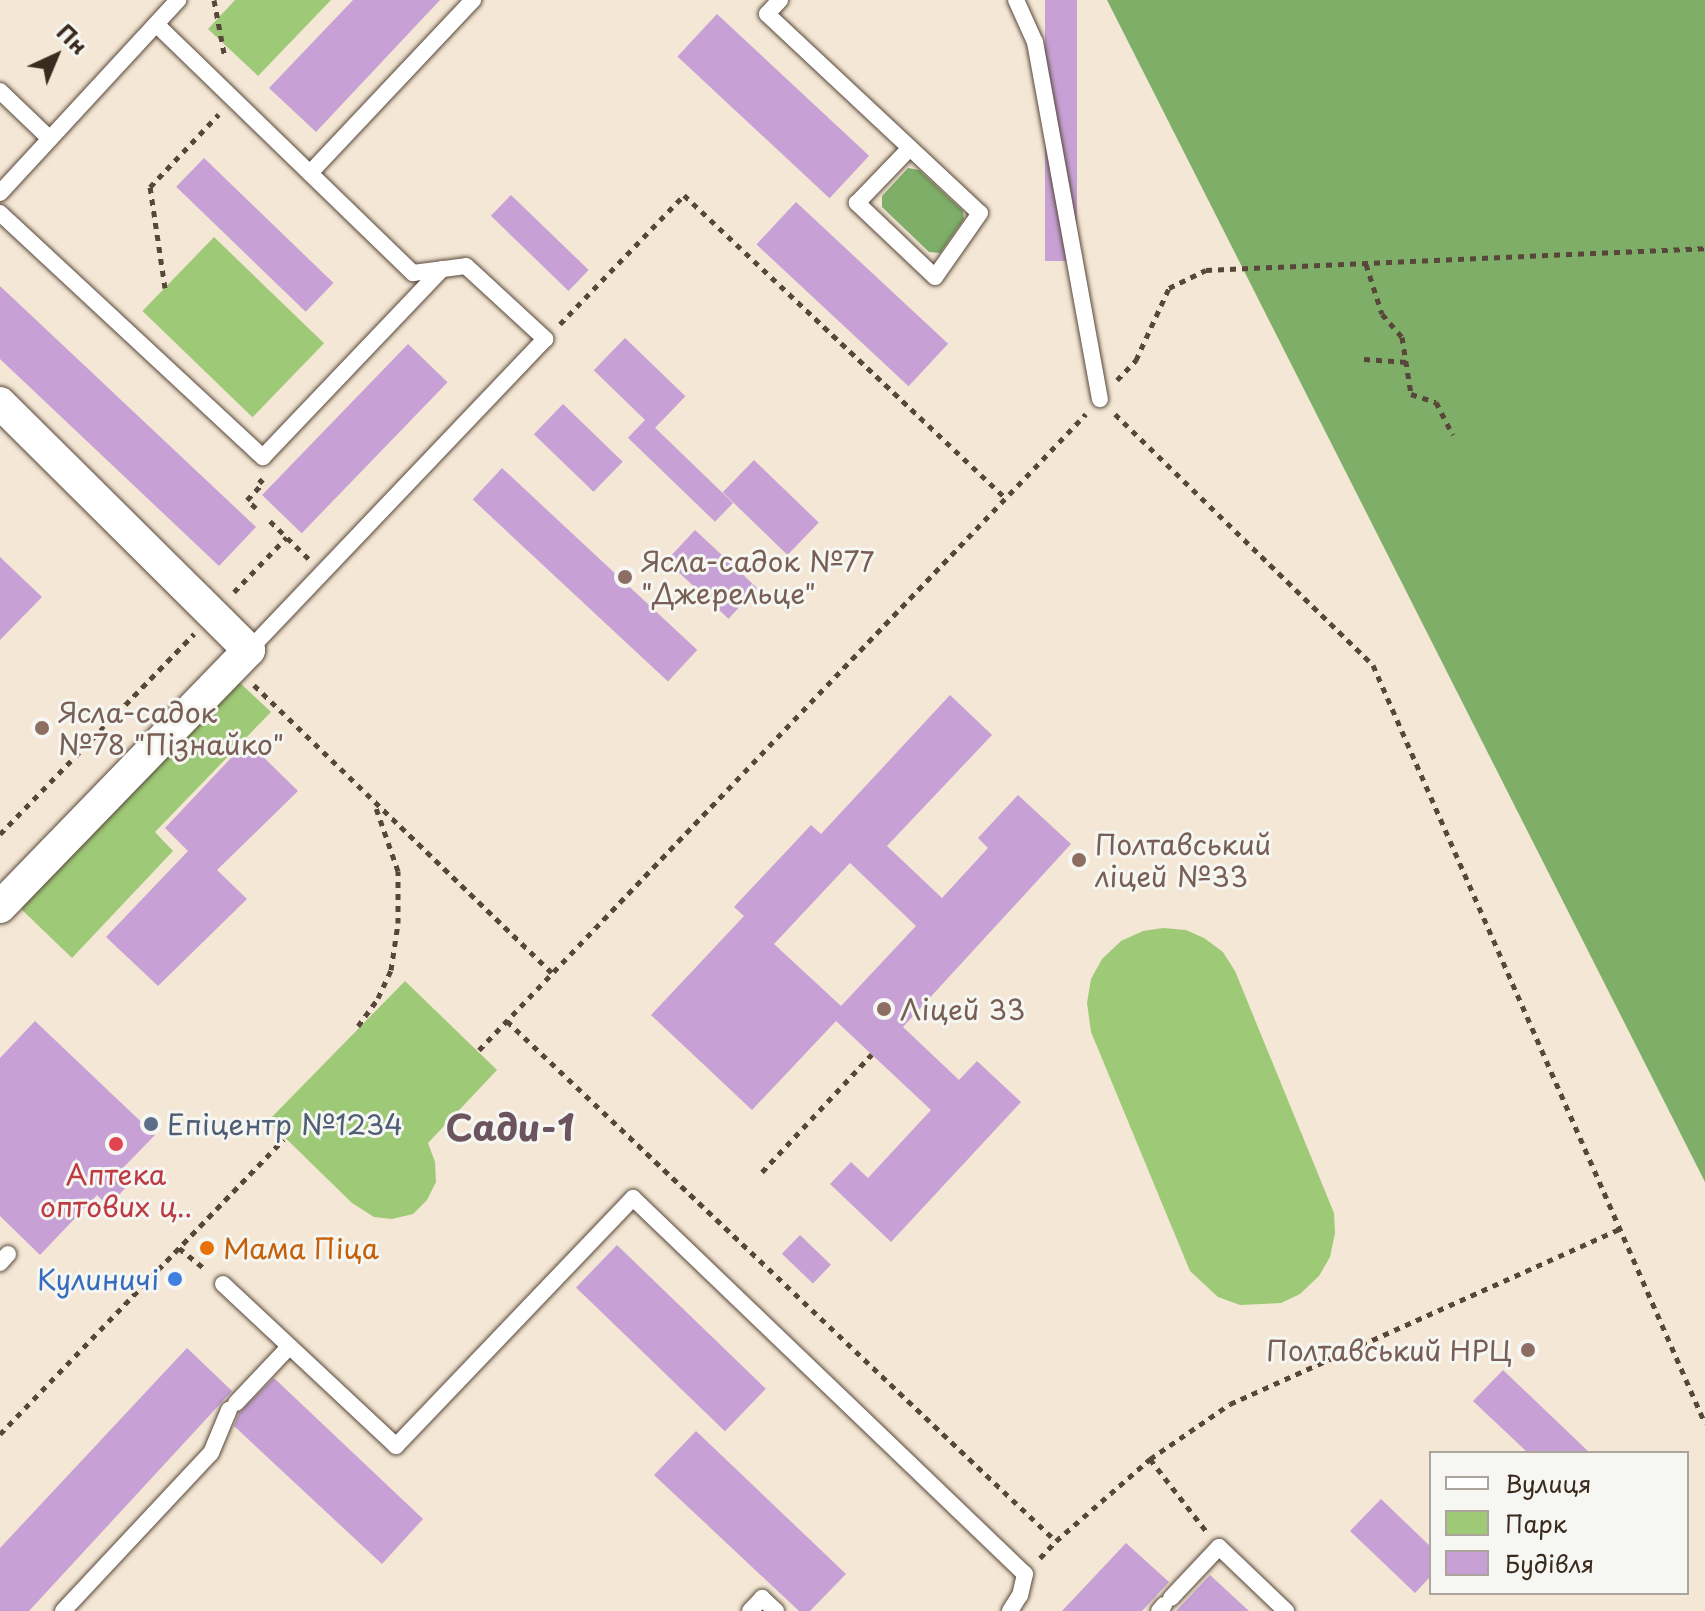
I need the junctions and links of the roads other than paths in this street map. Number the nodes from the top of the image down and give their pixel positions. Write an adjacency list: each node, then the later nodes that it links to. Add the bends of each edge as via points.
1 (178, 0): 5 (lane)
2 (473, 0): 9 (lane)
3 (780, 0): 8 (lane, via 767,14)
4 (1016, 0): 13 (lane, via 1035,42)
5 (156, 24): 7 (lane); 9 (lane)
6 (0, 91): 7 (lane)
7 (50, 139): 10 (lane)
8 (910, 148): 8 (lane, via 857,203 935,277 980,213)
9 (310, 173): 12 (lane, via 413,273)
10 (0, 193)
11 (0, 213): 12 (lane, via 263,457)
12 (442, 269): 15 (lane, via 466,266 545,339)
13 (1100, 399)
14 (0, 403): 15 (street, via 213,614)
15 (242, 658): 16 (street)
16 (0, 907)
17 (223, 1284): 18 (lane)
18 (289, 1347): 20 (lane, via 233,1407 211,1453); 23 (lane, via 396,1446 633,1198 1025,1574)
19 (1165, 1605): 24 (lane, via 1219,1547)
20 (63, 1611)
21 (750, 1611): 22 (lane, via 762,1598)
22 (776, 1611)
23 (1010, 1611)
24 (1286, 1611)

